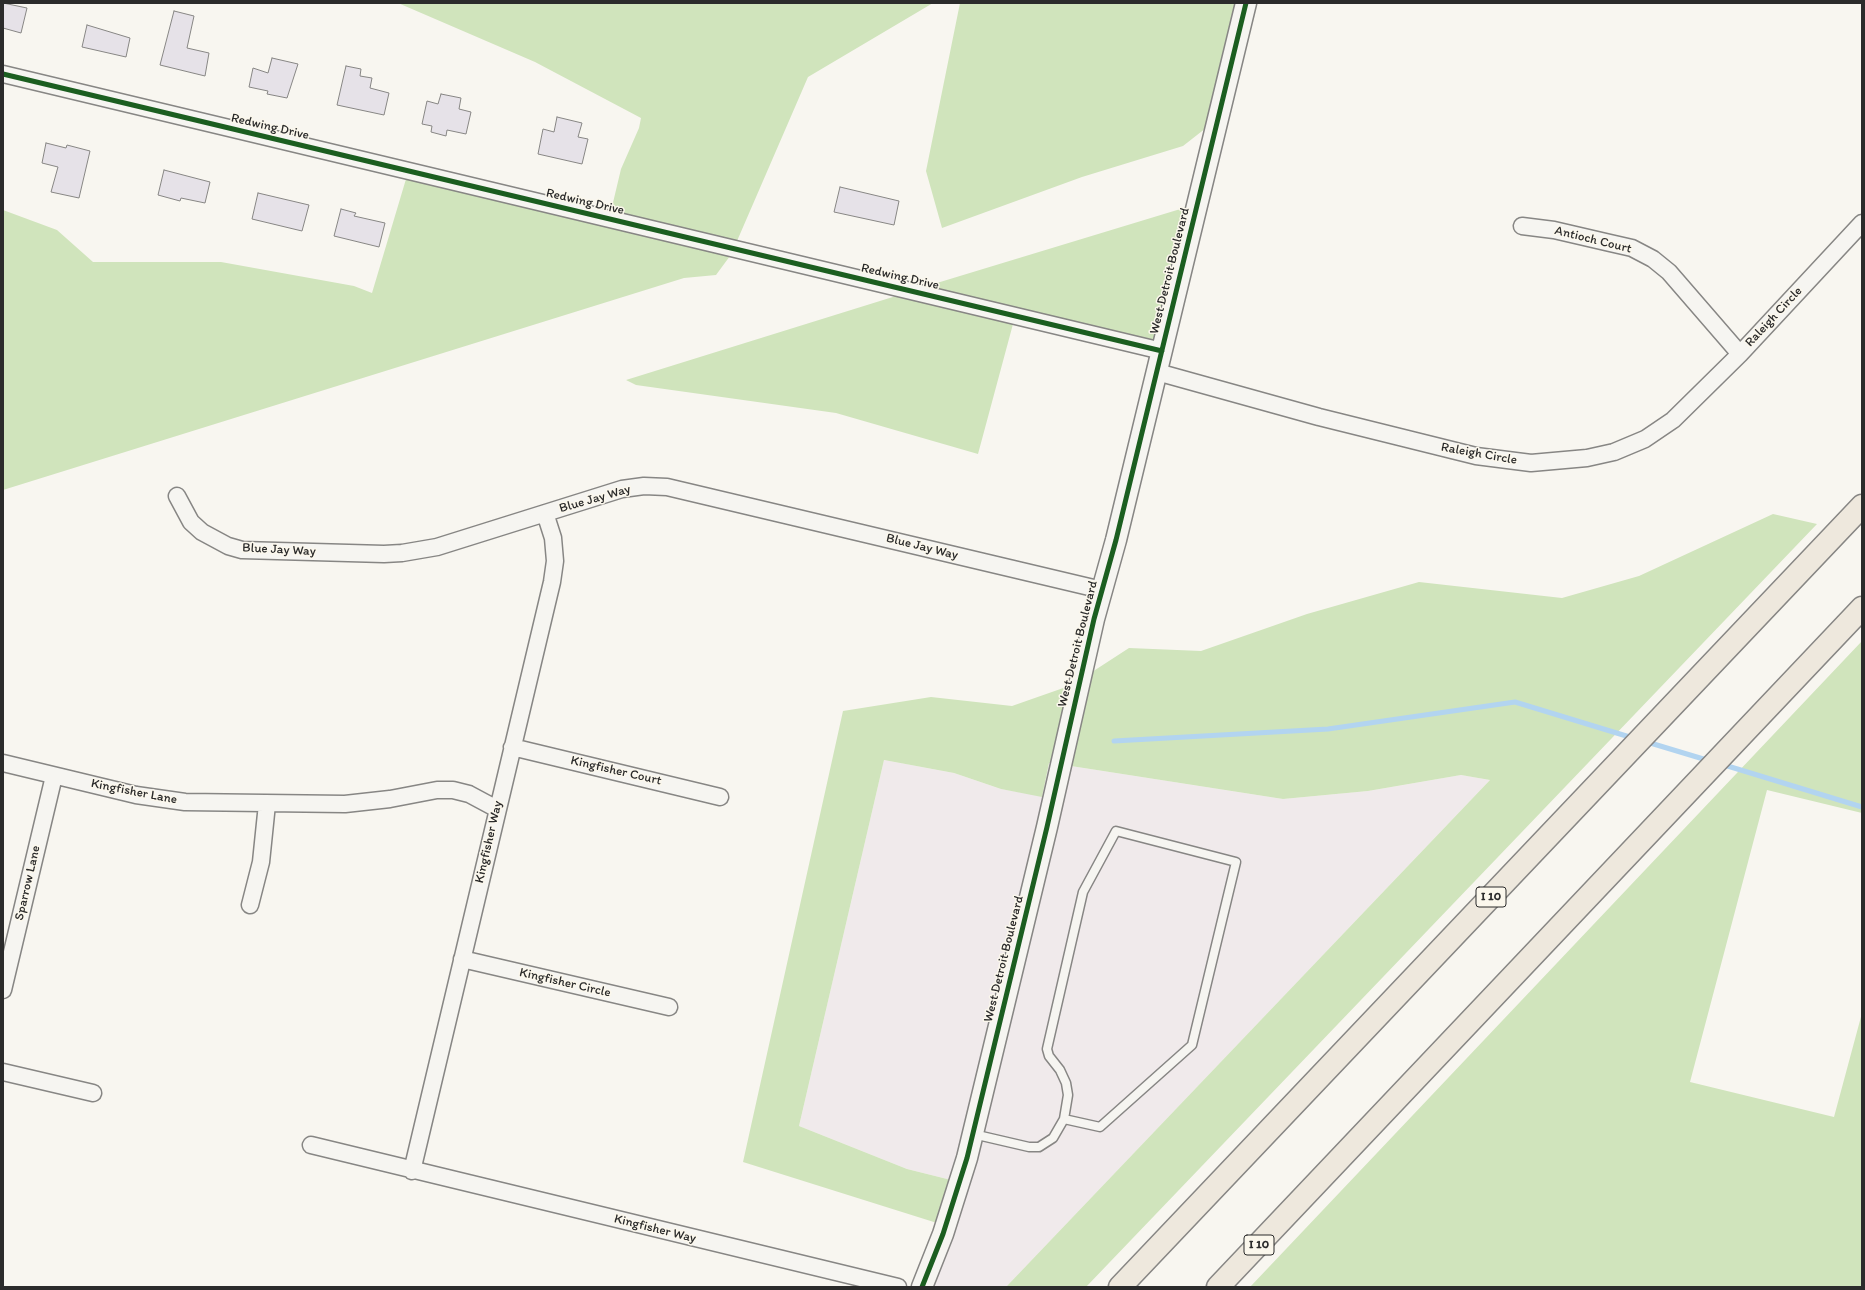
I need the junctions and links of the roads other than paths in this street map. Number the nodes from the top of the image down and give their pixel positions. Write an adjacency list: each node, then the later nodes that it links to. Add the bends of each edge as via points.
1 (1246, 3): 5 (street, West Detroit Boulevard)
2 (3, 74): 5 (street, Redwing Drive)
3 (1862, 223): 6 (street, Raleigh Circle)
4 (1522, 226): 6 (street, Antioch Court, via 1554,230 1632,248 1653,259 1669,272)
5 (1162, 351): 7 (street, West Detroit Boulevard)
6 (1740, 354): 7 (street, Raleigh Circle, via 1685,409 1645,439 1614,452 1559,462 1524,462 1476,456 1319,417)
7 (1157, 372): 11 (street, West Detroit Boulevard)
8 (177, 496): 10 (street, Blue Jay Way, via 191,522 202,532 228,546 242,550 402,553 437,547)
9 (1862, 506): 31 (highway, I 10)
10 (545, 514): 11 (street, Blue Jay Way, via 622,489 667,486); 13 (street, Kingfisher Way, via 553,538 555,560 552,582)
11 (1102, 590): 26 (street, West Detroit Boulevard)
12 (1862, 608): 32 (highway, I 10)
13 (512, 746): 16 (street, Kingfisher Court); 18 (street, Kingfisher Way)
14 (3, 763): 15 (street, Kingfisher Lane)
15 (54, 776): 17 (street, Kingfisher Lane, via 136,795 178,801); 21 (street, Sparrow Lane)
16 (720, 797)
17 (267, 804): 18 (street, Kingfisher Lane, via 345,804 437,790 453,790 469,794); 19 (street, via 261,862)
18 (497, 809): 20 (street, Kingfisher Way)
19 (250, 905)
20 (462, 959): 22 (street, Kingfisher Circle); 28 (street, Kingfisher Way)
21 (3, 990)
22 (669, 1007)
23 (3, 1072): 24 (street)
24 (92, 1093)
25 (1064, 1119): 25 (lane, via 1068,1095 1066,1083 1047,1049 1083,892 1116,831 1236,862 1192,1045 1100,1127); 26 (lane, via 1053,1138 1039,1147)
26 (973, 1134): 30 (street, West Detroit Boulevard, via 956,1197)
27 (311, 1146): 28 (street, Kingfisher Way)
28 (412, 1170): 29 (street, Kingfisher Way)
29 (898, 1287)
30 (922, 1287)
31 (1120, 1287)
32 (1218, 1287)

